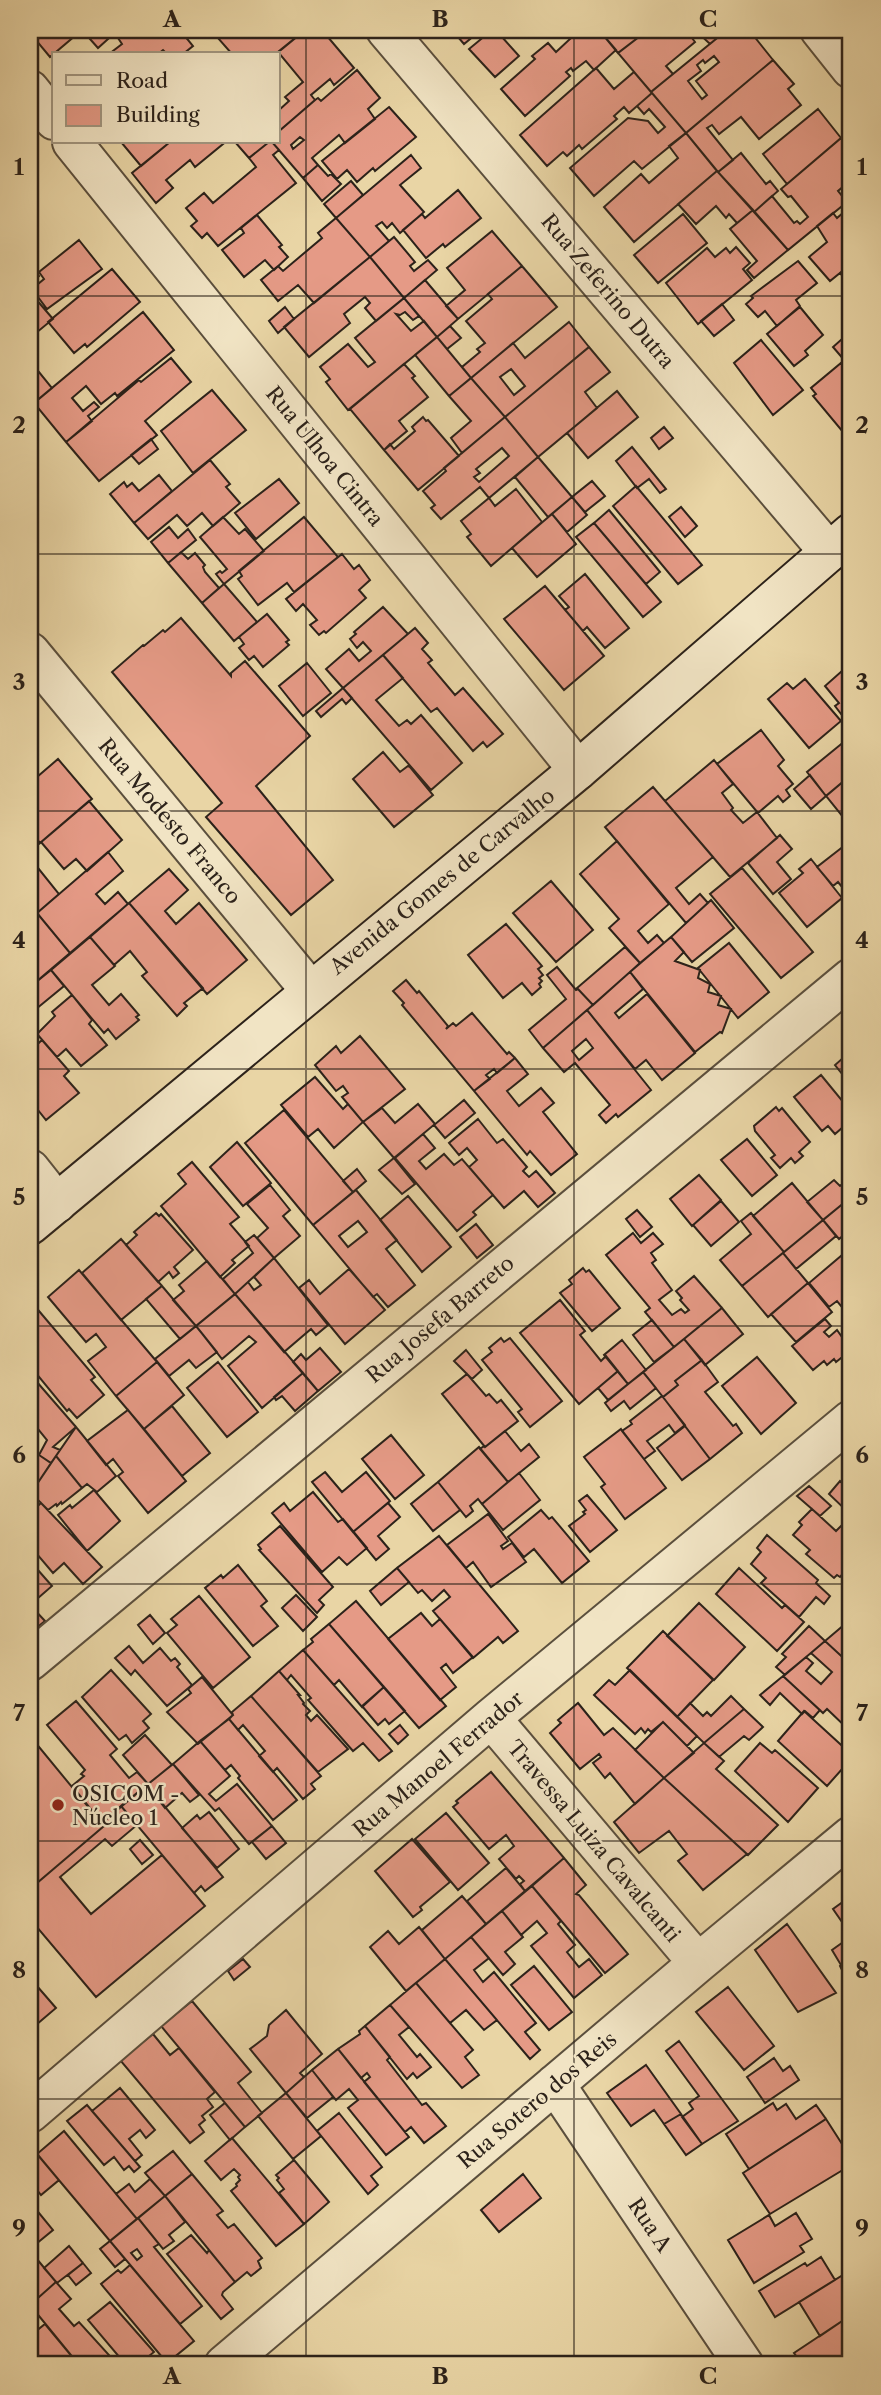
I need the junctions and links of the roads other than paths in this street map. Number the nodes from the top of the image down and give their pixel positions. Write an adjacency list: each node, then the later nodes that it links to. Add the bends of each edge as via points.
1 (386, 30): 7 (street, Rua Zeferino Dutra)
2 (820, 30): 3 (street)
3 (851, 69)
4 (30, 90): 5 (street)
5 (52, 118)
6 (74, 144): 9 (street, Rua Ulhoa Cintra)
7 (840, 543): 9 (street, Avenida Gomes de Carvalho)
8 (30, 652): 11 (street, Rua Modesto Franco)
9 (578, 770): 11 (street, Avenida Gomes de Carvalho)
10 (851, 978): 15 (street, Rua Josefa Barreto)
11 (310, 990): 13 (street, Avenida Gomes de Carvalho)
12 (30, 1169): 13 (street)
13 (43, 1214)
14 (851, 1420): 16 (street, Rua Manoel Ferrador)
15 (30, 1661)
16 (491, 1718): 18 (street, Travessa Luiza Cavalcanti); 20 (street, Rua Manoel Ferrador)
17 (851, 1836): 18 (street, Rua Sotero dos Reis)
18 (698, 1963): 19 (street, Rua Sotero dos Reis)
19 (555, 2084): 21 (street, Rua Sotero dos Reis); 22 (street, Rua A)
20 (30, 2113)
21 (224, 2365)
22 (744, 2365)

